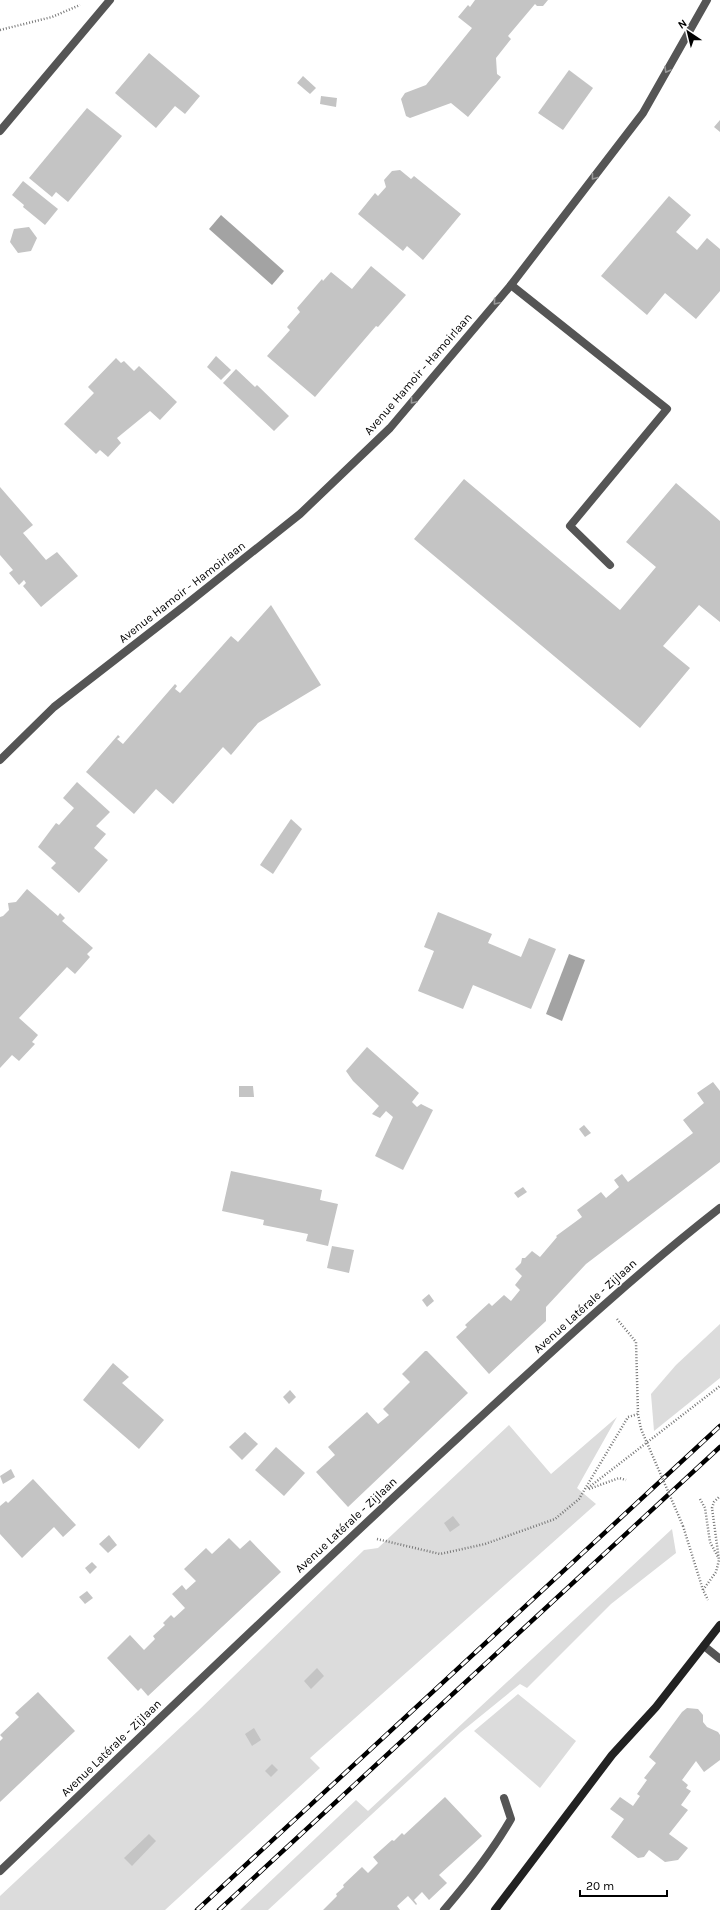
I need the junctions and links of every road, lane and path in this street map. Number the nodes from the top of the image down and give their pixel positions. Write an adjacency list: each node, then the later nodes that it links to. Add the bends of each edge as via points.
1 (110, 0): 5 (street)
2 (708, 0): 6 (street, Avenue Hamoir - Hamoirlaan, one-way to 6, via 643,113)
3 (85, 3): 4 (path, via 52,17)
4 (0, 30)
5 (0, 130)
6 (511, 285): 7 (street, via 667,409 570,526); 8 (street, Avenue Hamoir - Hamoirlaan, one-way to 8, via 390,428 300,514 54,707)
7 (610, 565)
8 (0, 760)
9 (720, 1208): 17 (street, Avenue Latérale - Zijlaan, via 617,1292)
10 (617, 1319): 12 (path, via 636,1342)
11 (720, 1386): 14 (path)
12 (638, 1414): 14 (path, via 628,1417); 19 (path, bridge, via 641,1429 683,1526)
13 (626, 1480): 14 (path, via 619,1478)
14 (586, 1490): 17 (path, via 555,1519 485,1544 440,1554)
15 (720, 1496): 18 (path, via 712,1508)
16 (700, 1499): 18 (path, via 705,1508 710,1542)
17 (353, 1533): 25 (street, Avenue Latérale - Zijlaan)
18 (719, 1560): 19 (path, via 716,1572)
19 (703, 1590): 20 (path)
20 (708, 1600)
21 (720, 1625): 22 (main road)
22 (704, 1646): 23 (street); 27 (main road, via 656,1707 612,1755)
23 (720, 1659)
24 (504, 1798): 26 (street, via 511,1819 489,1854)
25 (0, 1871)
26 (444, 1910)
27 (495, 1910)

